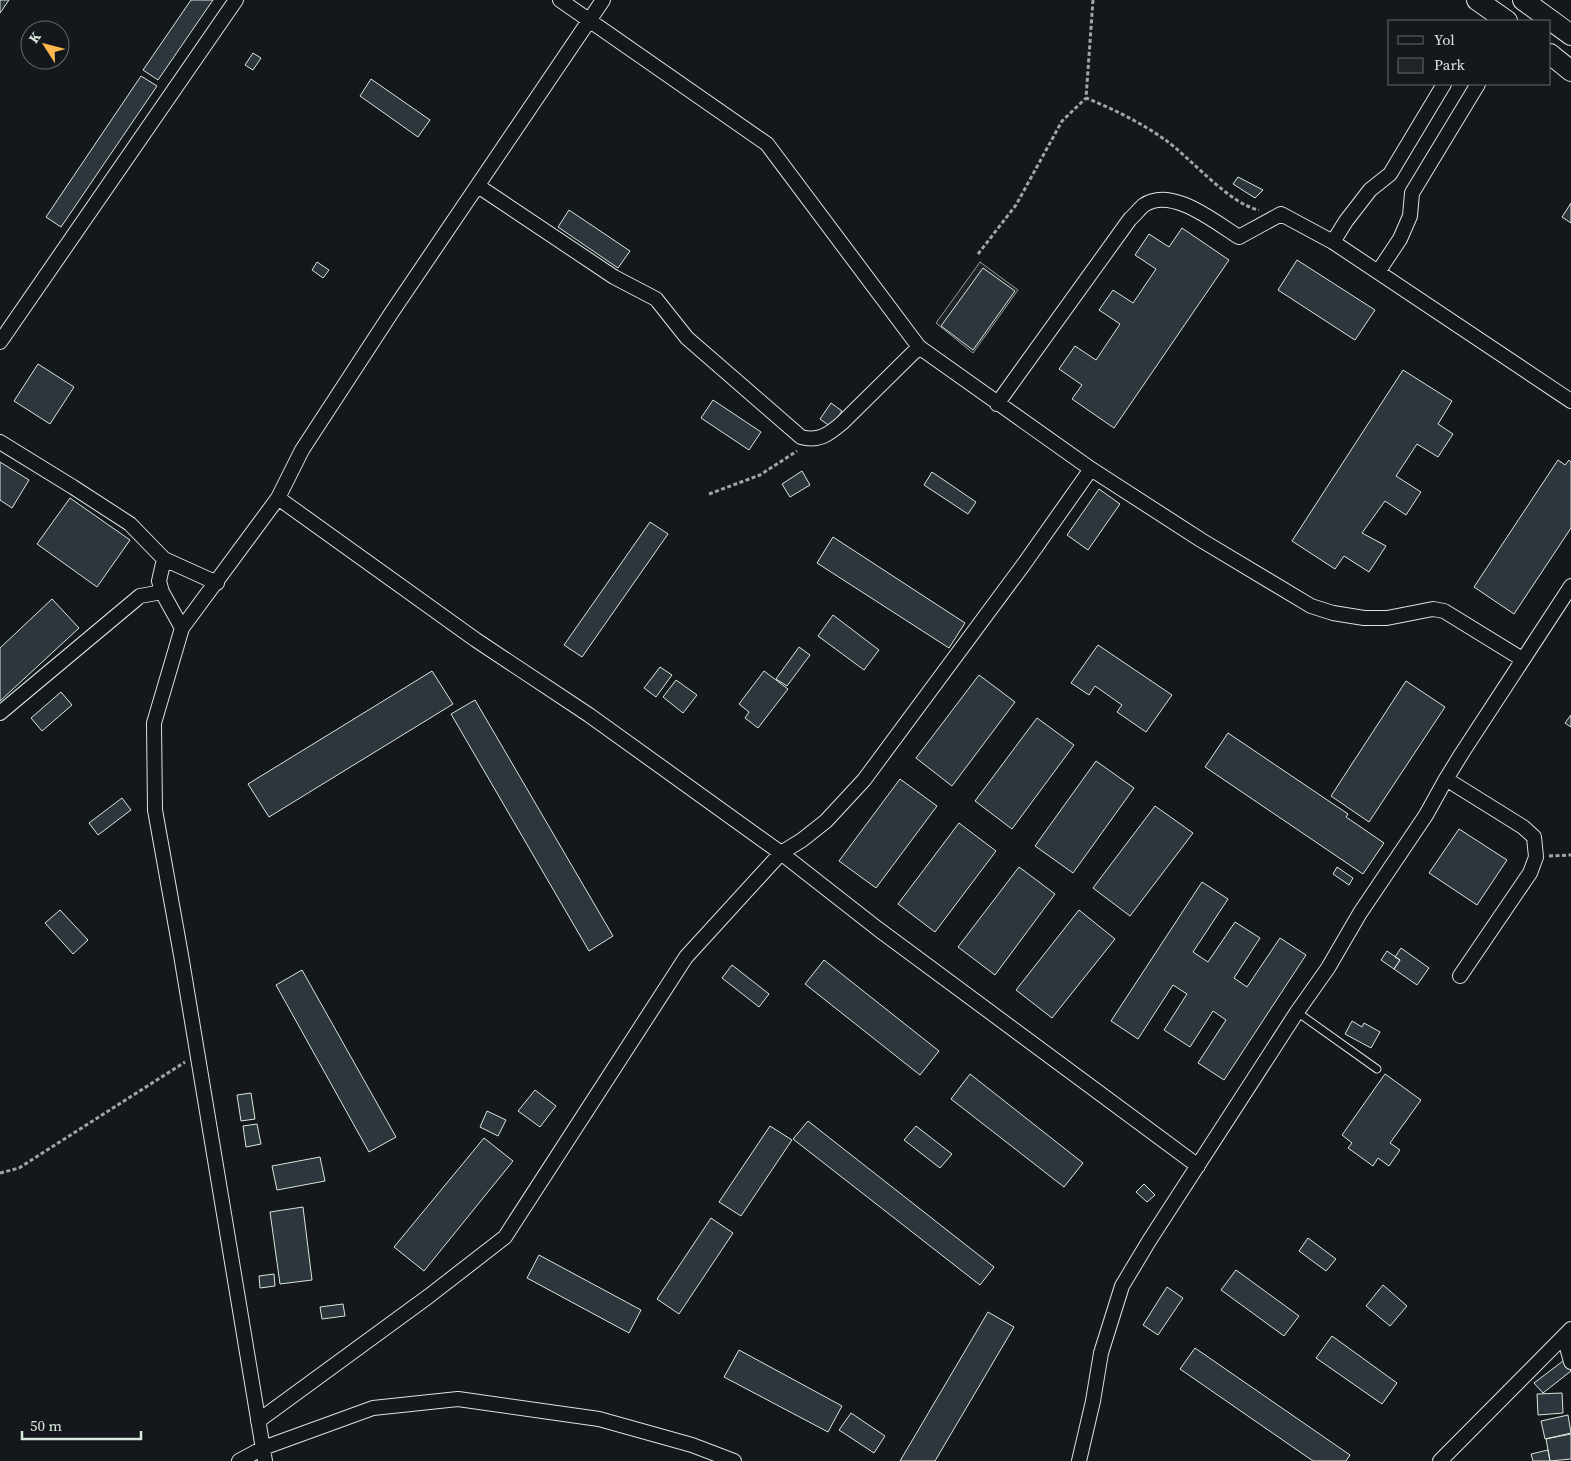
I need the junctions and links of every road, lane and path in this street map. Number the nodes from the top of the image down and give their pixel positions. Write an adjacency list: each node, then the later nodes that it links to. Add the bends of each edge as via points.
1 (236, 0): 22 (street)
2 (560, 0): 7 (street)
3 (603, 0): 7 (street)
4 (1093, 0): 16 (path)
5 (1523, 0): 9 (main road)
6 (1483, 10): 8 (main road)
7 (590, 20): 17 (street); 23 (street, via 767,144)
8 (1505, 20)
9 (1550, 20)
10 (1551, 20): 11 (main road)
11 (1571, 35)
12 (1551, 55): 13 (main road)
13 (1571, 70)
14 (1443, 85): 19 (street, via 1390,174 1370,190)
15 (1477, 85): 21 (street, via 1412,193 1410,216 1400,239)
16 (1086, 98): 18 (path, via 1164,139 1249,208); 20 (path, via 1062,121 1016,205)
17 (478, 186): 26 (street, via 614,277 656,299 687,338 801,436); 30 (street, via 302,450)
18 (1281, 214): 19 (street); 25 (street, via 1239,237 1190,206 1171,200 1157,200 1144,205 1130,219)
19 (1333, 242): 21 (street)
20 (978, 254)
21 (1378, 272): 24 (street)
22 (0, 342)
23 (919, 347): 25 (street); 26 (street, via 842,423 829,434)
24 (1571, 401)
25 (998, 404): 28 (street)
26 (812, 440): 29 (path, via 760,475)
27 (0, 442): 31 (street, via 130,524)
28 (1091, 469): 36 (street, via 1311,606 1364,618 1387,618 1433,609 1444,611); 39 (street, via 864,780 826,821)
29 (709, 494)
30 (278, 498): 32 (street); 39 (street)
31 (164, 560): 32 (street); 34 (street, via 159,581)
32 (216, 582): 35 (street)
33 (1571, 586): 36 (street)
34 (162, 592): 35 (street); 37 (street, via 140,596)
35 (182, 628): 44 (street, via 154,723 155,810)
36 (1522, 659): 38 (street)
37 (0, 713)
38 (1446, 779): 41 (street, via 1523,827 1534,837); 43 (street, via 1426,815)
39 (781, 853): 46 (street, via 878,930); 50 (street, via 686,957 505,1237)
40 (1571, 855): 41 (path)
41 (1536, 857): 42 (street, via 1530,873)
42 (1460, 976)
43 (1297, 1012): 45 (lane); 46 (street)
44 (198, 1054): 47 (path, via 19,1168); 50 (street)
45 (1377, 1069)
46 (1198, 1166): 54 (street, via 1122,1286 1101,1353)
47 (0, 1173)
48 (1568, 1332): 49 (street); 55 (street)
49 (1571, 1362)
50 (258, 1421): 51 (street)
51 (264, 1455): 52 (street); 53 (street, via 373,1408 458,1399 599,1419 692,1445)
52 (239, 1461)
53 (734, 1461)
54 (1080, 1461)
55 (1440, 1461)

